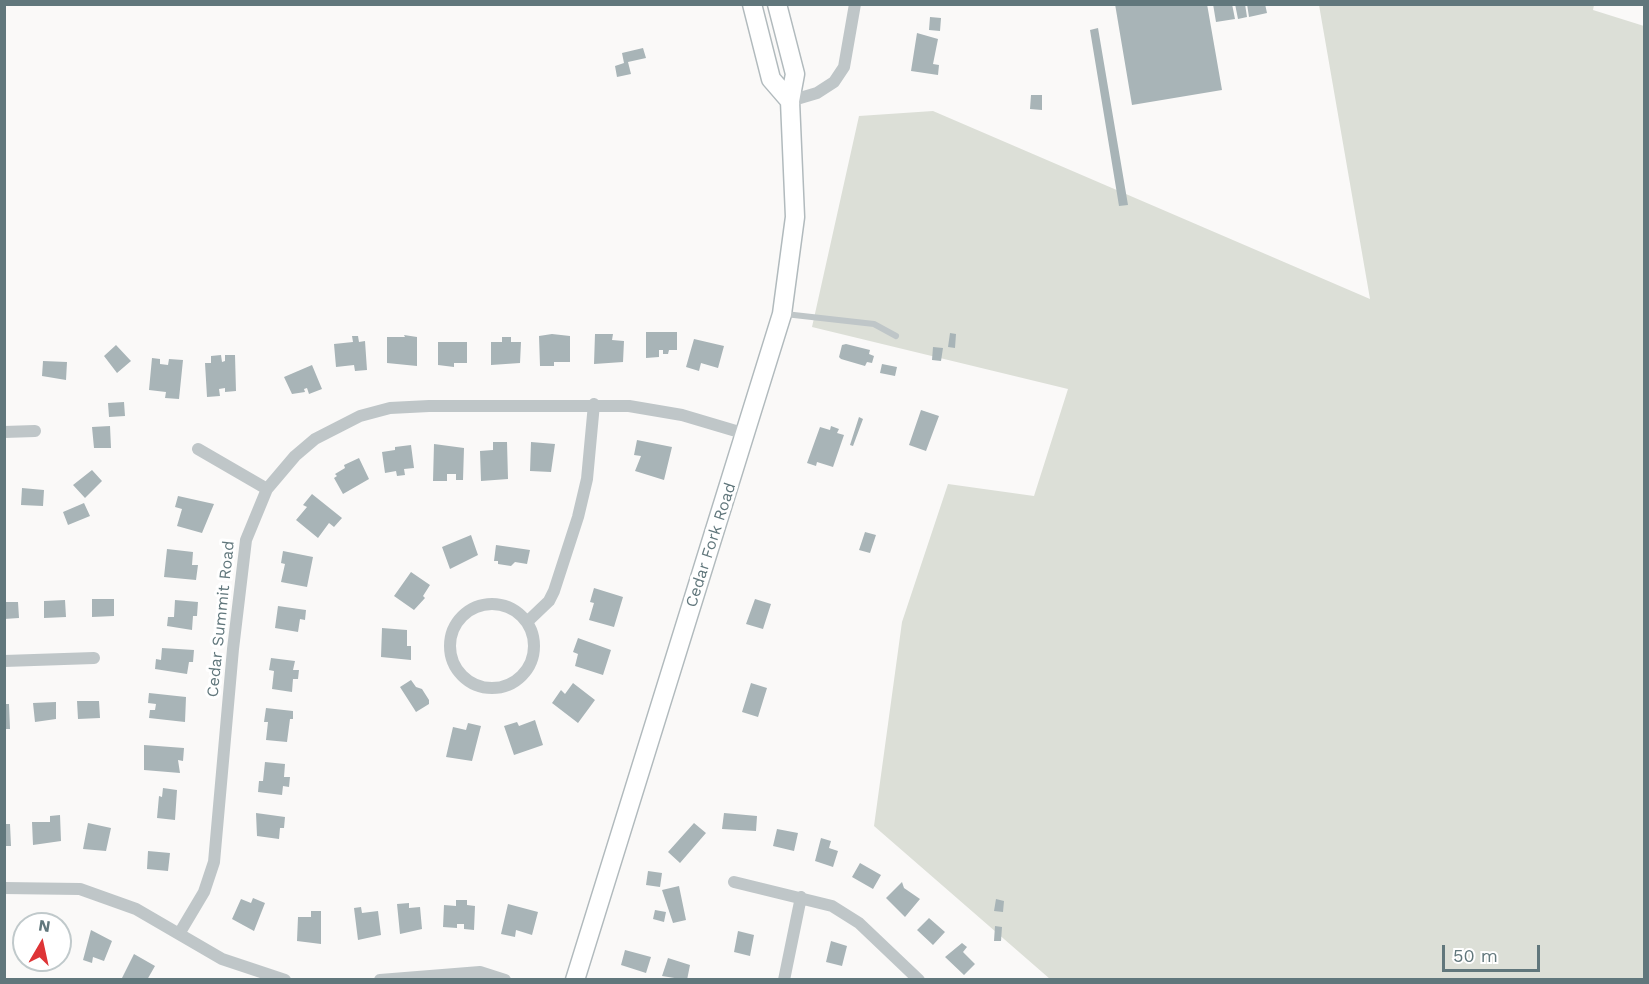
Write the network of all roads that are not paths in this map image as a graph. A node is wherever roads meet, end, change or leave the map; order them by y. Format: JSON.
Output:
{"nodes":[{"id":1,"x":752,"y":4,"type":"edge"},
{"id":2,"x":777,"y":4,"type":"edge"},
{"id":3,"x":855,"y":4,"type":"edge"},
{"id":4,"x":790,"y":101,"type":"junction"},
{"id":5,"x":782,"y":314,"type":"junction"},
{"id":6,"x":896,"y":336,"type":"dead end"},
{"id":7,"x":594,"y":404,"type":"junction"},
{"id":8,"x":34,"y":431,"type":"dead end"},
{"id":9,"x":4,"y":432,"type":"edge"},
{"id":10,"x":746,"y":434,"type":"junction"},
{"id":11,"x":198,"y":449,"type":"dead end"},
{"id":12,"x":267,"y":489,"type":"junction"},
{"id":13,"x":527,"y":622,"type":"junction"},
{"id":14,"x":94,"y":658,"type":"dead end"},
{"id":15,"x":4,"y":661,"type":"edge"},
{"id":16,"x":734,"y":882,"type":"dead end"},
{"id":17,"x":4,"y":888,"type":"edge"},
{"id":18,"x":801,"y":897,"type":"junction"},
{"id":19,"x":178,"y":934,"type":"junction"},
{"id":20,"x":416,"y":978,"type":"edge"},
{"id":21,"x":285,"y":980,"type":"edge"},
{"id":22,"x":380,"y":980,"type":"edge"},
{"id":23,"x":505,"y":980,"type":"edge"},
{"id":24,"x":575,"y":980,"type":"edge"},
{"id":25,"x":784,"y":980,"type":"edge"},
{"id":26,"x":919,"y":980,"type":"edge"}],
"edges":[{"from":1,"to":4,"type":"street"},
{"from":2,"to":4,"type":"street","name":"Cedar Fork Road"},
{"from":3,"to":4,"type":"street"},
{"from":4,"to":5,"type":"street","name":"Cedar Fork Road"},
{"from":5,"to":6,"type":"lane"},
{"from":5,"to":10,"type":"street","name":"Cedar Fork Road"},
{"from":7,"to":10,"type":"street","name":"Cedar Summit Road"},
{"from":7,"to":12,"type":"street","name":"Cedar Summit Road"},
{"from":7,"to":13,"type":"street"},
{"from":8,"to":9,"type":"street"},
{"from":10,"to":24,"type":"street","name":"Cedar Fork Road"},
{"from":11,"to":12,"type":"street"},
{"from":12,"to":19,"type":"street","name":"Cedar Summit Road"},
{"from":13,"to":13,"type":"street"},
{"from":14,"to":15,"type":"street"},
{"from":16,"to":18,"type":"street"},
{"from":17,"to":19,"type":"street"},
{"from":18,"to":25,"type":"street"},
{"from":18,"to":26,"type":"street"},
{"from":19,"to":21,"type":"street"},
{"from":20,"to":22,"type":"street"},
{"from":20,"to":23,"type":"street"}]}
